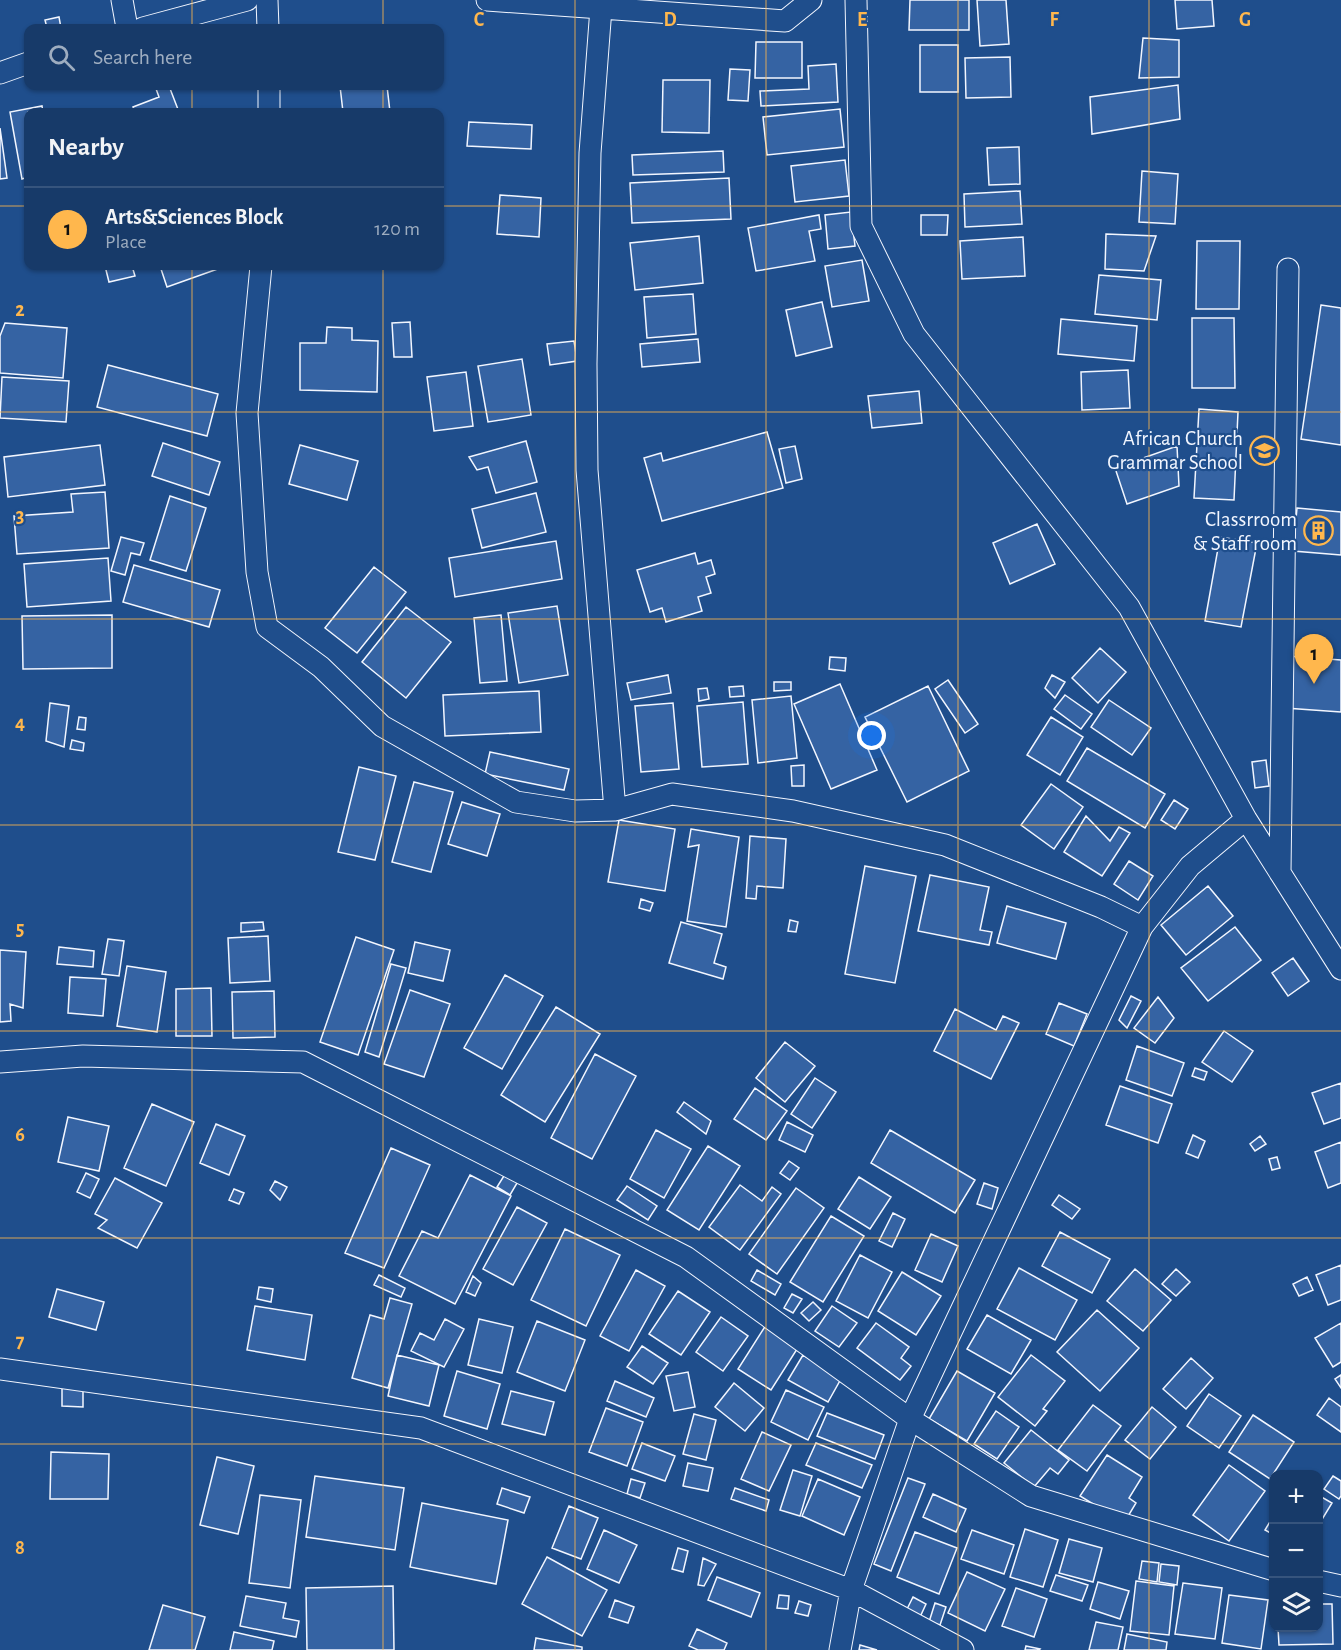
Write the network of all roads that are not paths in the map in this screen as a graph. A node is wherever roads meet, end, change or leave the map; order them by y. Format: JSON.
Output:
{"nodes":[{"id":1,"x":122,"y":0,"type":"edge"},
{"id":2,"x":247,"y":0,"type":"edge"},
{"id":3,"x":267,"y":0,"type":"edge"},
{"id":4,"x":487,"y":0,"type":"edge"},
{"id":5,"x":811,"y":0,"type":"edge"},
{"id":6,"x":856,"y":0,"type":"edge"},
{"id":7,"x":667,"y":6,"type":"edge"},
{"id":8,"x":601,"y":8,"type":"junction"},
{"id":9,"x":126,"y":24,"type":"edge"},
{"id":10,"x":158,"y":24,"type":"edge"},
{"id":11,"x":268,"y":24,"type":"edge"},
{"id":12,"x":24,"y":64,"type":"edge"},
{"id":13,"x":0,"y":73,"type":"edge"},
{"id":14,"x":269,"y":90,"type":"edge"},
{"id":15,"x":269,"y":108,"type":"edge"},
{"id":16,"x":1288,"y":269,"type":"dead end"},
{"id":17,"x":261,"y":270,"type":"edge"},
{"id":18,"x":615,"y":810,"type":"junction"},
{"id":19,"x":1246,"y":819,"type":"junction"},
{"id":20,"x":1280,"y":873,"type":"junction"},
{"id":21,"x":1142,"y":927,"type":"junction"},
{"id":22,"x":1341,"y":969,"type":"edge"},
{"id":23,"x":0,"y":1062,"type":"edge"},
{"id":24,"x":0,"y":1369,"type":"edge"},
{"id":25,"x":910,"y":1419,"type":"junction"},
{"id":26,"x":1269,"y":1568,"type":"edge"},
{"id":27,"x":1323,"y":1582,"type":"edge"},
{"id":28,"x":1341,"y":1586,"type":"edge"},
{"id":29,"x":851,"y":1590,"type":"junction"},
{"id":30,"x":840,"y":1650,"type":"edge"},
{"id":31,"x":963,"y":1650,"type":"edge"}],
"edges":[{"from":1,"to":9,"type":"street"},
{"from":2,"to":10,"type":"street"},
{"from":3,"to":11,"type":"street"},
{"from":4,"to":8,"type":"street"},
{"from":5,"to":7,"type":"street"},
{"from":6,"to":19,"type":"street"},
{"from":7,"to":8,"type":"street"},
{"from":8,"to":18,"type":"street"},
{"from":12,"to":13,"type":"street"},
{"from":14,"to":15,"type":"street"},
{"from":16,"to":20,"type":"street"},
{"from":17,"to":18,"type":"street"},
{"from":18,"to":21,"type":"street"},
{"from":19,"to":20,"type":"street"},
{"from":19,"to":21,"type":"street"},
{"from":20,"to":22,"type":"street"},
{"from":21,"to":25,"type":"street"},
{"from":23,"to":25,"type":"street"},
{"from":24,"to":29,"type":"street"},
{"from":25,"to":26,"type":"street"},
{"from":25,"to":29,"type":"street"},
{"from":27,"to":28,"type":"street"},
{"from":29,"to":30,"type":"street"},
{"from":29,"to":31,"type":"street"}]}
